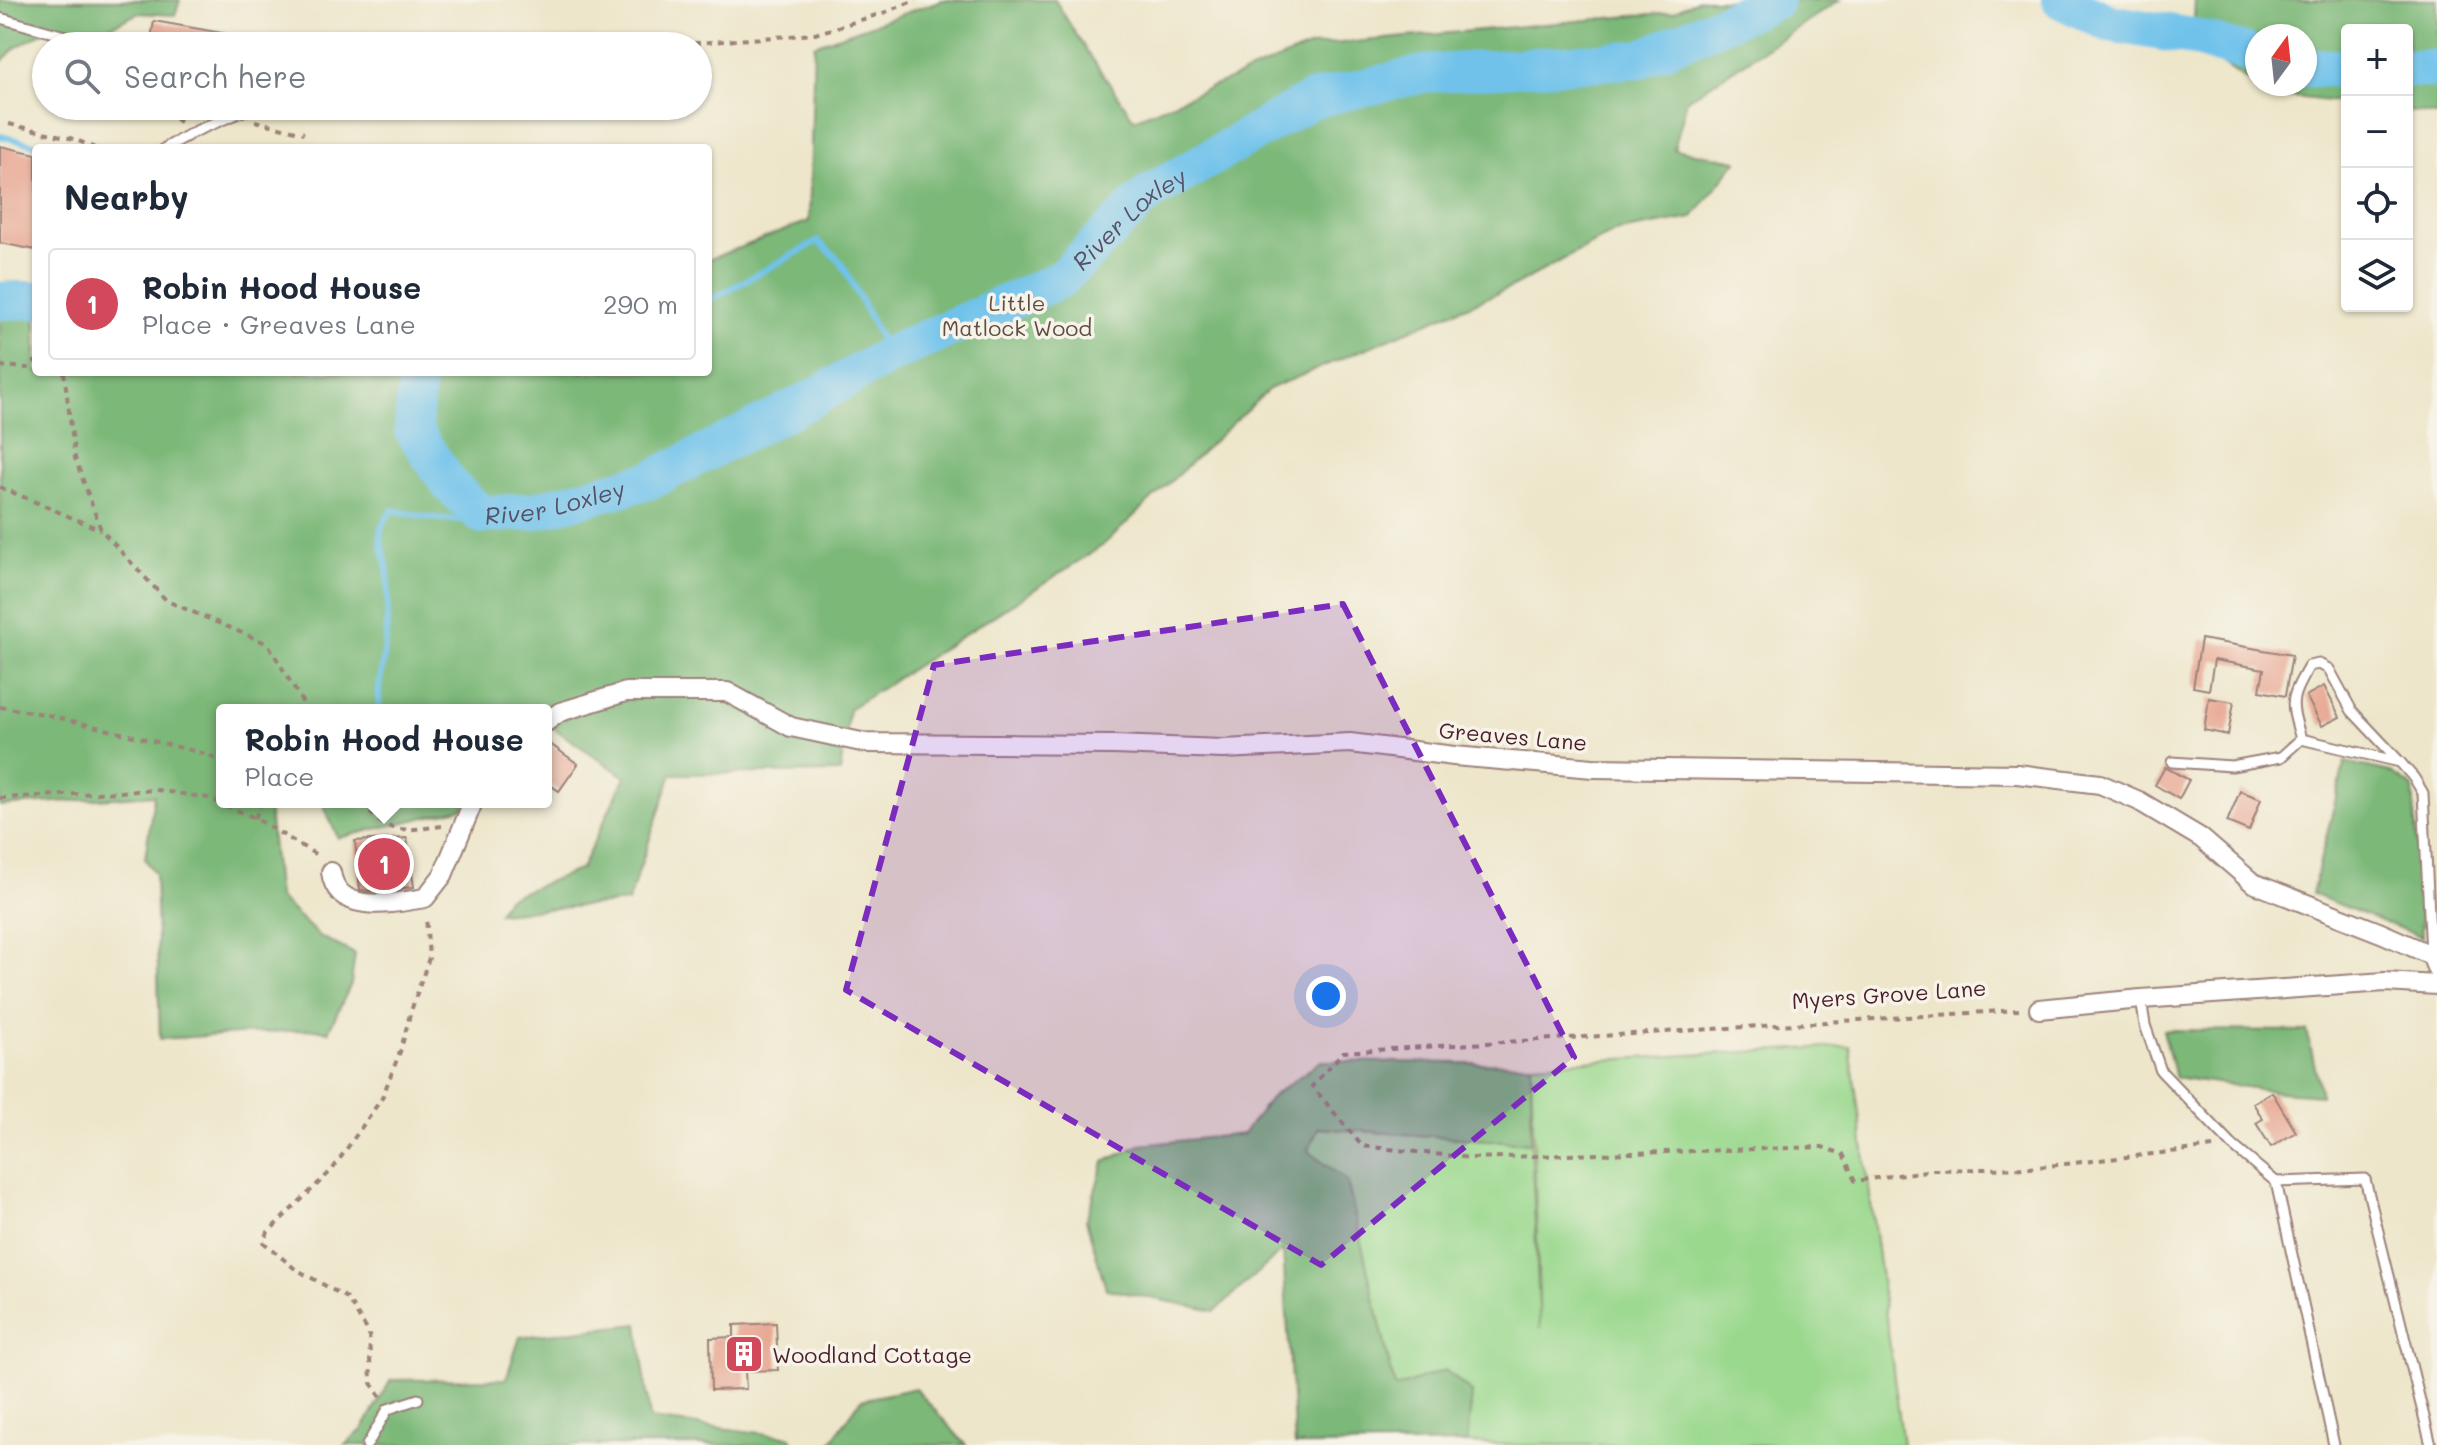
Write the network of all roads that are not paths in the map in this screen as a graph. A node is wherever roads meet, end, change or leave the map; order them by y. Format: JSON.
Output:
{"nodes":[{"id":1,"x":0,"y":18,"type":"edge"},
{"id":2,"x":50,"y":32,"type":"edge"},
{"id":3,"x":225,"y":120,"type":"edge"},
{"id":4,"x":172,"y":144,"type":"edge"},
{"id":5,"x":552,"y":718,"type":"edge"},
{"id":6,"x":2301,"y":739,"type":"junction"},
{"id":7,"x":2172,"y":762,"type":"dead end"},
{"id":8,"x":2400,"y":762,"type":"junction"},
{"id":9,"x":471,"y":808,"type":"edge"},
{"id":10,"x":331,"y":872,"type":"road end"},
{"id":11,"x":2434,"y":963,"type":"edge"},
{"id":12,"x":2437,"y":985,"type":"edge"},
{"id":13,"x":2141,"y":999,"type":"junction"},
{"id":14,"x":2039,"y":1009,"type":"road end"},
{"id":15,"x":2276,"y":1182,"type":"junction"},
{"id":16,"x":418,"y":1399,"type":"dead end"},
{"id":17,"x":367,"y":1445,"type":"edge"},
{"id":18,"x":2334,"y":1445,"type":"edge"},
{"id":19,"x":2431,"y":1445,"type":"edge"}],
"edges":[{"from":1,"to":2,"type":"lane"},
{"from":3,"to":4,"type":"lane"},
{"from":5,"to":11,"type":"street","name":"Greaves Lane"},
{"from":6,"to":7,"type":"lane"},
{"from":6,"to":8,"type":"lane"},
{"from":6,"to":8,"type":"lane"},
{"from":8,"to":11,"type":"lane"},
{"from":9,"to":10,"type":"street"},
{"from":12,"to":13,"type":"street"},
{"from":13,"to":14,"type":"street"},
{"from":13,"to":15,"type":"lane"},
{"from":15,"to":18,"type":"lane"},
{"from":15,"to":19,"type":"lane"},
{"from":16,"to":17,"type":"lane"}]}
